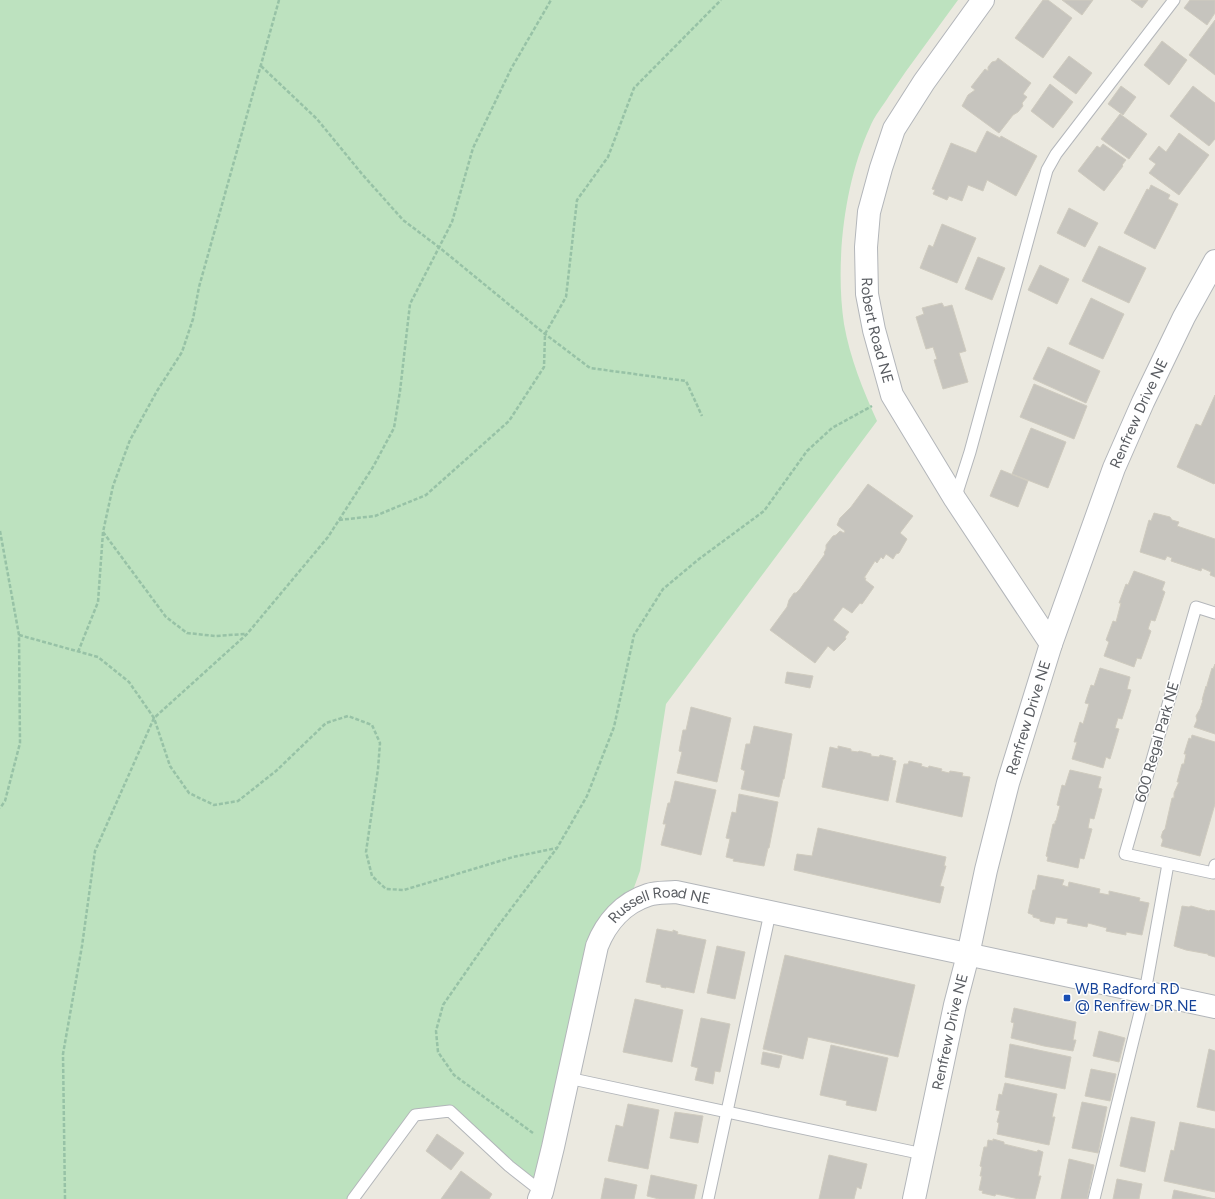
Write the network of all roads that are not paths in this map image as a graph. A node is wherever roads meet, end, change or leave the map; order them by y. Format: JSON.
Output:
{"nodes":[{"id":1,"x":983,"y":0,"type":"edge"},
{"id":2,"x":1174,"y":0,"type":"edge"},
{"id":3,"x":1215,"y":261,"type":"edge"},
{"id":4,"x":955,"y":499,"type":"junction"},
{"id":5,"x":1215,"y":613,"type":"edge"},
{"id":6,"x":1051,"y":644,"type":"junction"},
{"id":7,"x":1168,"y":864,"type":"junction"},
{"id":8,"x":1215,"y":865,"type":"edge"},
{"id":9,"x":770,"y":913,"type":"junction"},
{"id":10,"x":968,"y":955,"type":"junction"},
{"id":11,"x":1146,"y":992,"type":"junction"},
{"id":12,"x":1215,"y":1007,"type":"edge"},
{"id":13,"x":568,"y":1078,"type":"junction"},
{"id":14,"x":727,"y":1111,"type":"junction"},
{"id":15,"x":923,"y":1154,"type":"junction"},
{"id":16,"x":541,"y":1195,"type":"edge"},
{"id":17,"x":353,"y":1199,"type":"edge"},
{"id":18,"x":708,"y":1199,"type":"edge"},
{"id":19,"x":914,"y":1199,"type":"edge"},
{"id":20,"x":1094,"y":1199,"type":"edge"}],
"edges":[{"from":1,"to":4,"type":"street","name":"Robert Road NE"},
{"from":2,"to":4,"type":"lane"},
{"from":3,"to":6,"type":"street","name":"Renfrew Drive NE"},
{"from":4,"to":6,"type":"street","name":"Robert Road NE"},
{"from":5,"to":7,"type":"lane","name":"600 Regal Park NE"},
{"from":6,"to":10,"type":"street","name":"Renfrew Drive NE"},
{"from":7,"to":8,"type":"lane","name":"600 Regal Park NE"},
{"from":7,"to":11,"type":"lane"},
{"from":9,"to":10,"type":"street","name":"Russell Road NE"},
{"from":9,"to":13,"type":"street","name":"Russell Road NE"},
{"from":9,"to":14,"type":"lane"},
{"from":10,"to":11,"type":"street","name":"Russell Road NE"},
{"from":10,"to":15,"type":"street","name":"Renfrew Drive NE"},
{"from":11,"to":12,"type":"street","name":"Russell Road NE"},
{"from":11,"to":20,"type":"lane"},
{"from":13,"to":14,"type":"lane"},
{"from":13,"to":16,"type":"street","name":"Russell Road NE"},
{"from":14,"to":15,"type":"lane"},
{"from":14,"to":18,"type":"lane"},
{"from":15,"to":19,"type":"street","name":"Renfrew Drive NE"},
{"from":16,"to":17,"type":"lane"}]}
